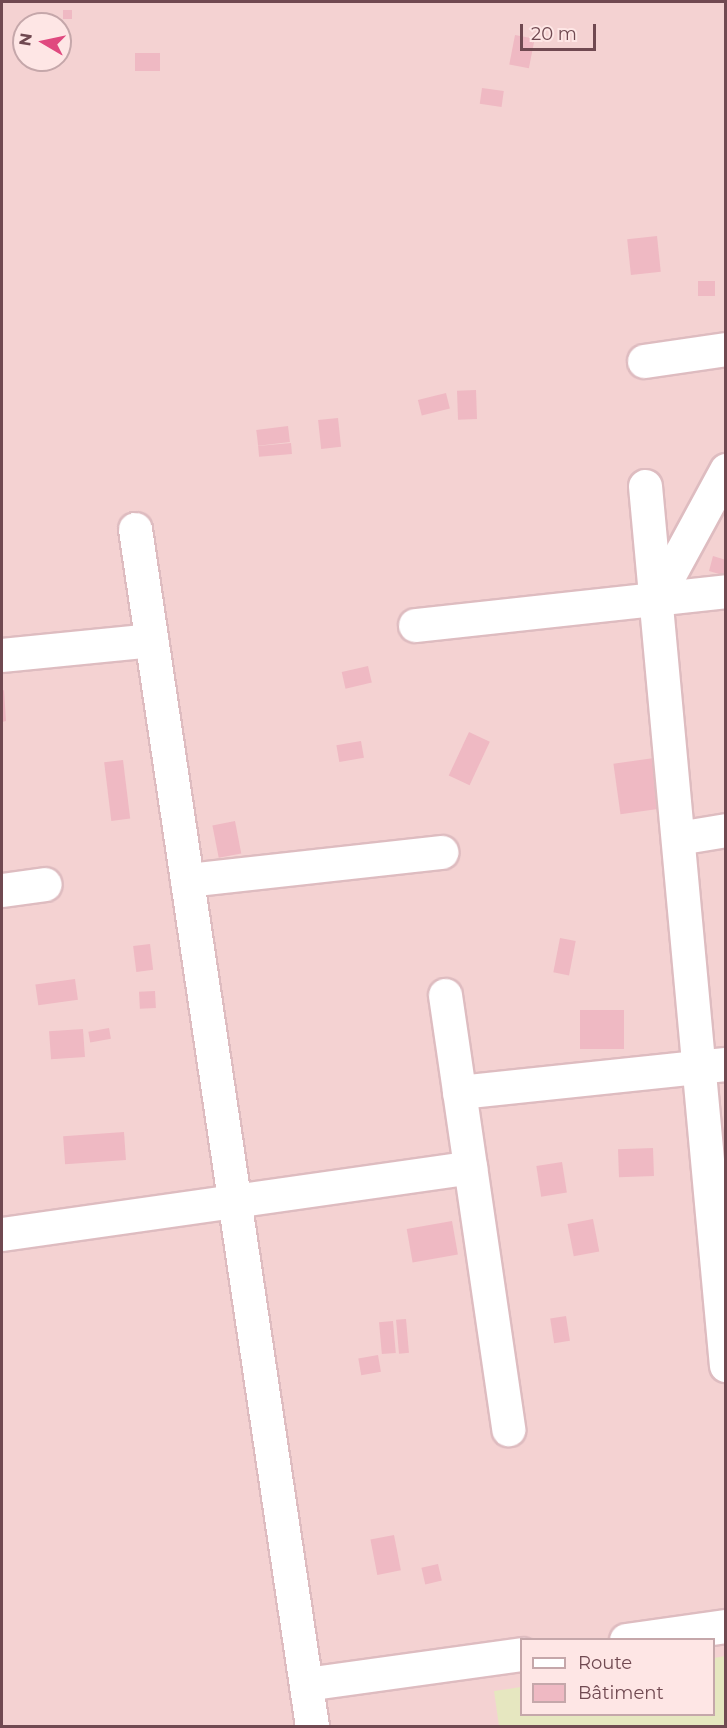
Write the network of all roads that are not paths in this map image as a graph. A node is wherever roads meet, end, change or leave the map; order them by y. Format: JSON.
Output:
{"nodes":[{"id":1,"x":726,"y":349,"type":"edge"},
{"id":2,"x":644,"y":361,"type":"dead end"},
{"id":3,"x":726,"y":470,"type":"edge"},
{"id":4,"x":645,"y":486,"type":"dead end"},
{"id":5,"x":135,"y":529,"type":"dead end"},
{"id":6,"x":726,"y":591,"type":"edge"},
{"id":7,"x":656,"y":599,"type":"junction"},
{"id":8,"x":415,"y":625,"type":"dead end"},
{"id":9,"x":152,"y":640,"type":"junction"},
{"id":10,"x":2,"y":656,"type":"edge"},
{"id":11,"x":726,"y":831,"type":"edge"},
{"id":12,"x":678,"y":838,"type":"junction"},
{"id":13,"x":441,"y":852,"type":"dead end"},
{"id":14,"x":187,"y":880,"type":"junction"},
{"id":15,"x":45,"y":885,"type":"dead end"},
{"id":16,"x":2,"y":890,"type":"edge"},
{"id":17,"x":445,"y":995,"type":"dead end"},
{"id":18,"x":712,"y":1066,"type":"edge"},
{"id":19,"x":459,"y":1092,"type":"junction"},
{"id":20,"x":470,"y":1167,"type":"junction"},
{"id":21,"x":234,"y":1201,"type":"junction"},
{"id":22,"x":2,"y":1234,"type":"edge"},
{"id":23,"x":726,"y":1365,"type":"edge"},
{"id":24,"x":508,"y":1429,"type":"dead end"},
{"id":25,"x":726,"y":1626,"type":"edge"},
{"id":26,"x":640,"y":1638,"type":"edge"},
{"id":27,"x":520,"y":1654,"type":"edge"},
{"id":28,"x":306,"y":1684,"type":"junction"},
{"id":29,"x":312,"y":1726,"type":"edge"}],
"edges":[{"from":1,"to":2,"type":"street"},
{"from":3,"to":7,"type":"street"},
{"from":4,"to":7,"type":"street"},
{"from":5,"to":9,"type":"street"},
{"from":6,"to":7,"type":"street"},
{"from":7,"to":8,"type":"street"},
{"from":7,"to":12,"type":"street"},
{"from":9,"to":10,"type":"street"},
{"from":9,"to":14,"type":"street"},
{"from":11,"to":12,"type":"street"},
{"from":12,"to":18,"type":"street"},
{"from":13,"to":14,"type":"street"},
{"from":14,"to":21,"type":"street"},
{"from":15,"to":16,"type":"street"},
{"from":17,"to":19,"type":"street"},
{"from":18,"to":19,"type":"street"},
{"from":18,"to":23,"type":"street"},
{"from":19,"to":20,"type":"street"},
{"from":20,"to":21,"type":"street"},
{"from":20,"to":24,"type":"street"},
{"from":21,"to":22,"type":"street"},
{"from":21,"to":28,"type":"street"},
{"from":25,"to":26,"type":"street"},
{"from":27,"to":28,"type":"street"},
{"from":28,"to":29,"type":"street"}]}
